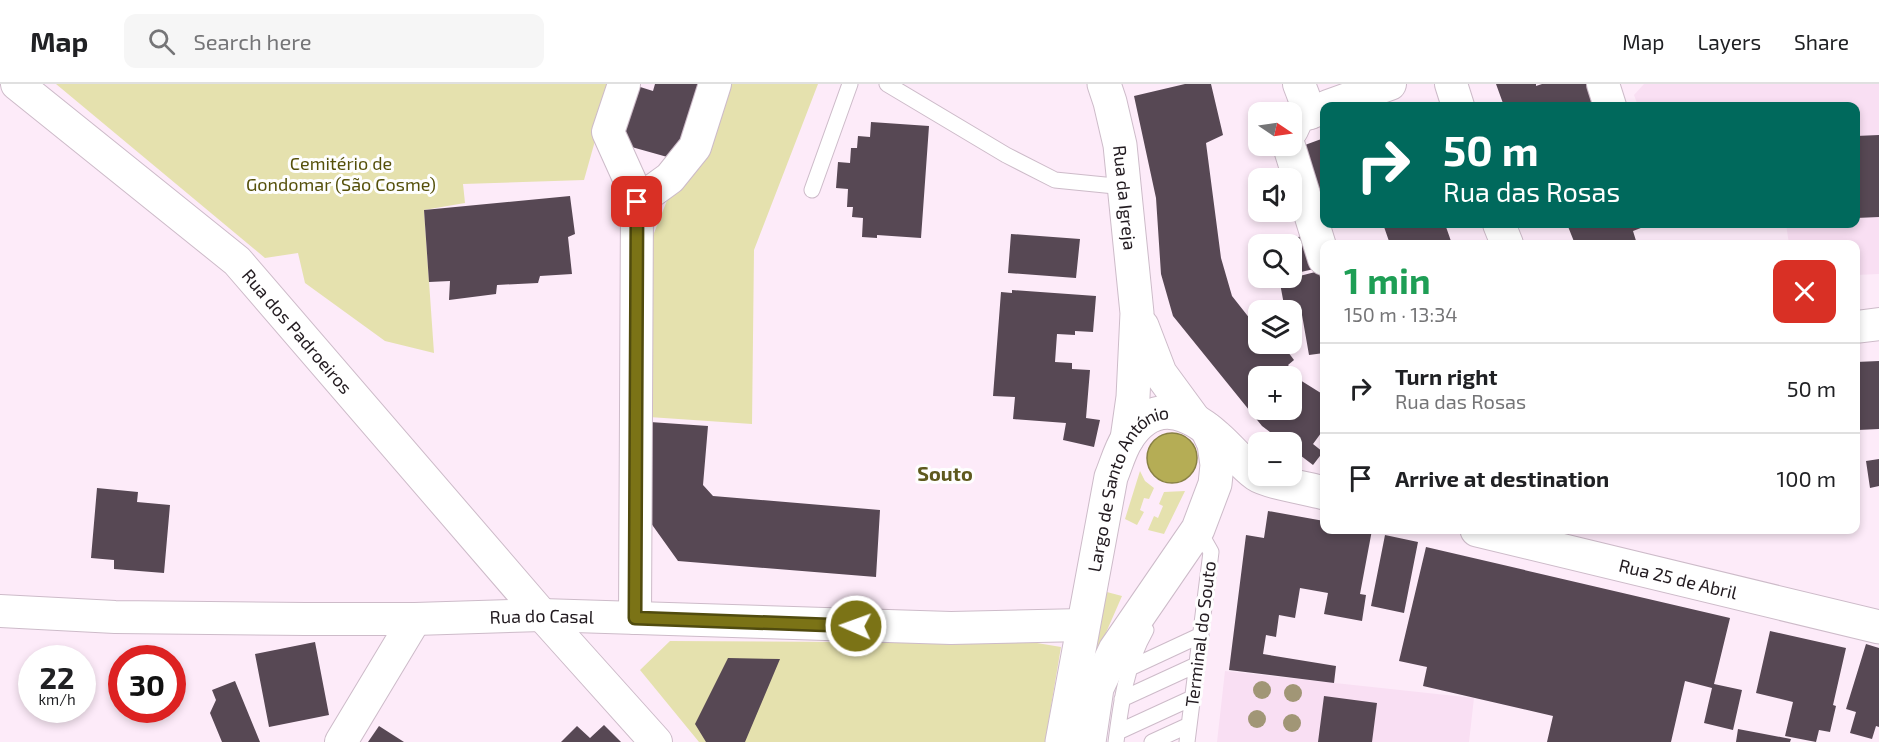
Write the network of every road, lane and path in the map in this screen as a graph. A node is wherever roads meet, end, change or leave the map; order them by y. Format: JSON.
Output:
{"nodes":[{"id":1,"x":17,"y":84,"type":"edge"},
{"id":2,"x":624,"y":84,"type":"edge"},
{"id":3,"x":715,"y":84,"type":"edge"},
{"id":4,"x":850,"y":84,"type":"edge"},
{"id":5,"x":887,"y":84,"type":"edge"},
{"id":6,"x":1104,"y":84,"type":"edge"},
{"id":7,"x":1299,"y":84,"type":"edge"},
{"id":8,"x":1390,"y":84,"type":"edge"},
{"id":9,"x":1450,"y":84,"type":"edge"},
{"id":10,"x":1344,"y":102,"type":"edge"},
{"id":11,"x":1457,"y":102,"type":"edge"},
{"id":12,"x":1313,"y":114,"type":"edge"},
{"id":13,"x":1291,"y":156,"type":"edge"},
{"id":14,"x":1125,"y":187,"type":"junction"},
{"id":15,"x":812,"y":190,"type":"dead end"},
{"id":16,"x":637,"y":202,"type":"junction"},
{"id":17,"x":1320,"y":246,"type":"edge"},
{"id":18,"x":1137,"y":313,"type":"junction"},
{"id":19,"x":1879,"y":324,"type":"edge"},
{"id":20,"x":1860,"y":326,"type":"edge"},
{"id":21,"x":1200,"y":423,"type":"junction"},
{"id":22,"x":1127,"y":439,"type":"junction"},
{"id":23,"x":1320,"y":492,"type":"edge"},
{"id":24,"x":1513,"y":534,"type":"edge"},
{"id":25,"x":1189,"y":541,"type":"junction"},
{"id":26,"x":0,"y":611,"type":"edge"},
{"id":27,"x":542,"y":615,"type":"junction"},
{"id":28,"x":635,"y":618,"type":"junction"},
{"id":29,"x":415,"y":619,"type":"junction"},
{"id":30,"x":1083,"y":625,"type":"junction"},
{"id":31,"x":1879,"y":627,"type":"edge"},
{"id":32,"x":1200,"y":634,"type":"junction"},
{"id":33,"x":1196,"y":665,"type":"junction"},
{"id":34,"x":1130,"y":668,"type":"junction"},
{"id":35,"x":1192,"y":698,"type":"junction"},
{"id":36,"x":1122,"y":699,"type":"junction"},
{"id":37,"x":1189,"y":725,"type":"junction"},
{"id":38,"x":1108,"y":739,"type":"edge"},
{"id":39,"x":341,"y":742,"type":"edge"},
{"id":40,"x":656,"y":742,"type":"edge"},
{"id":41,"x":1062,"y":742,"type":"edge"},
{"id":42,"x":1152,"y":742,"type":"edge"},
{"id":43,"x":1187,"y":742,"type":"edge"}],
"edges":[{"from":1,"to":27,"type":"street","name":"Rua dos Padroeiros"},
{"from":2,"to":16,"type":"street"},
{"from":3,"to":16,"type":"street"},
{"from":4,"to":15,"type":"lane"},
{"from":5,"to":14,"type":"lane"},
{"from":6,"to":14,"type":"main road","name":"Rua da Igreja"},
{"from":7,"to":12,"type":"street"},
{"from":8,"to":10,"type":"street"},
{"from":9,"to":11,"type":"street"},
{"from":13,"to":17,"type":"street"},
{"from":14,"to":18,"type":"main road","name":"Rua da Igreja"},
{"from":16,"to":28,"type":"street"},
{"from":18,"to":21,"type":"main road","name":"Rua da Igreja"},
{"from":18,"to":22,"type":"main road","name":"Rua da Igreja"},
{"from":19,"to":20,"type":"street"},
{"from":21,"to":22,"type":"main road","name":"Largo de Santo António"},
{"from":21,"to":23,"type":"main road"},
{"from":21,"to":25,"type":"main road","name":"Largo de Santo António"},
{"from":22,"to":30,"type":"main road","name":"Largo de Santo António"},
{"from":24,"to":31,"type":"main road","name":"Rua 25 de Abril"},
{"from":25,"to":32,"type":"lane","name":"Terminal do Souto"},
{"from":25,"to":34,"type":"lane","name":"Terminal do Souto"},
{"from":25,"to":38,"type":"main road","name":"Largo de Santo António"},
{"from":26,"to":29,"type":"street","name":"Rua do Casal"},
{"from":27,"to":28,"type":"street","name":"Rua do Casal"},
{"from":27,"to":29,"type":"street","name":"Rua do Casal"},
{"from":27,"to":40,"type":"street","name":"Rua dos Padroeiros"},
{"from":28,"to":30,"type":"street","name":"Rua do Casal"},
{"from":29,"to":39,"type":"street"},
{"from":30,"to":41,"type":"main road","name":"Largo de Santo António"},
{"from":32,"to":33,"type":"lane","name":"Terminal do Souto"},
{"from":32,"to":34,"type":"lane"},
{"from":33,"to":35,"type":"lane","name":"Terminal do Souto"},
{"from":33,"to":36,"type":"lane"},
{"from":34,"to":36,"type":"lane","name":"Terminal do Souto"},
{"from":35,"to":37,"type":"lane","name":"Terminal do Souto"},
{"from":35,"to":38,"type":"lane"},
{"from":36,"to":38,"type":"lane","name":"Terminal do Souto"},
{"from":37,"to":42,"type":"lane"},
{"from":37,"to":43,"type":"lane","name":"Terminal do Souto"}]}
